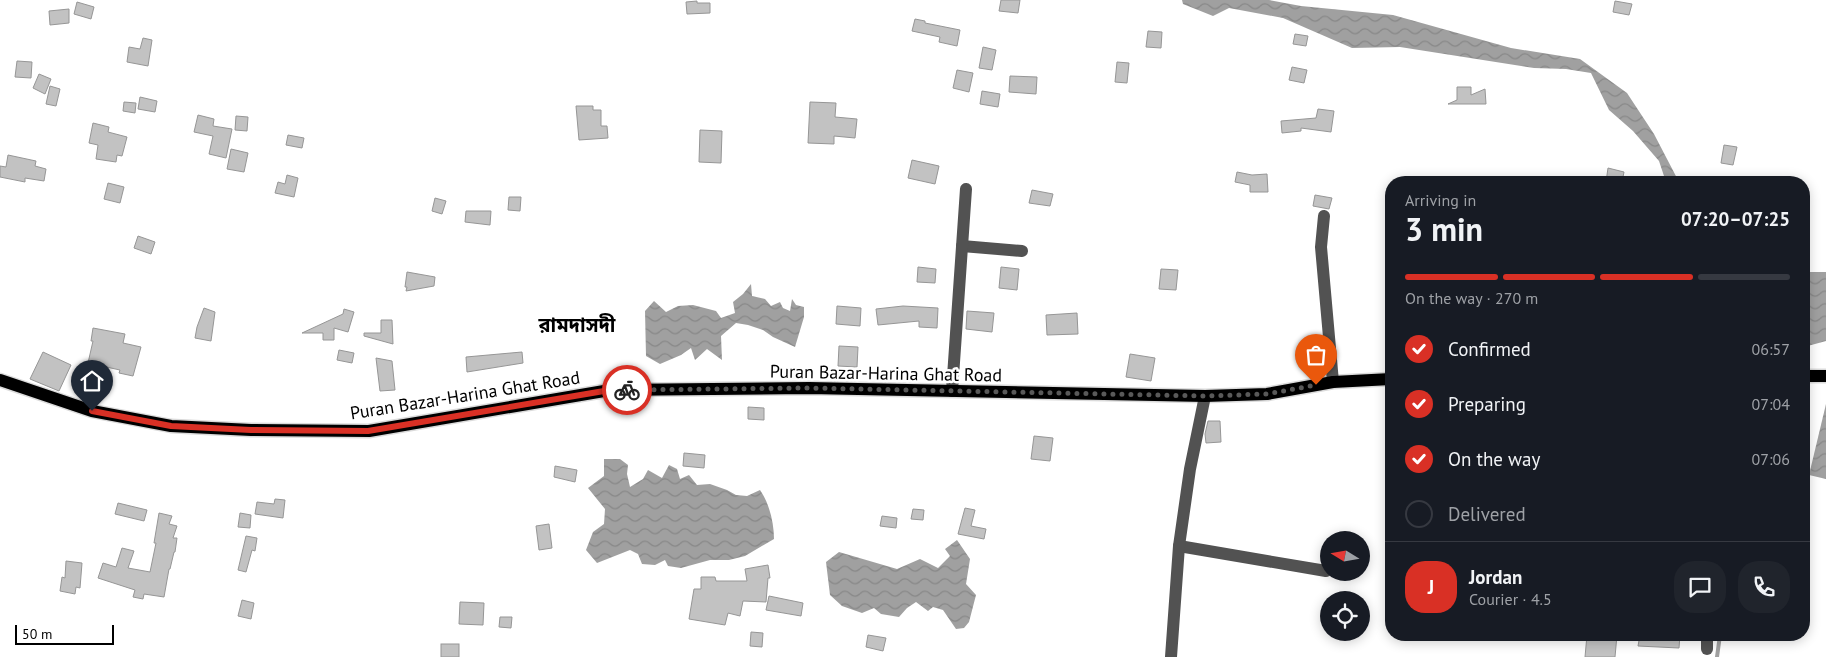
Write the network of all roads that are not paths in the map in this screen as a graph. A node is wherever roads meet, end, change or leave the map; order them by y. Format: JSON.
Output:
{"nodes":[{"id":1,"x":966,"y":189,"type":"dead end"},
{"id":2,"x":1324,"y":216,"type":"dead end"},
{"id":3,"x":962,"y":246,"type":"junction"},
{"id":4,"x":1022,"y":251,"type":"dead end"},
{"id":5,"x":1810,"y":376,"type":"edge"},
{"id":6,"x":1826,"y":376,"type":"edge"},
{"id":7,"x":1385,"y":379,"type":"edge"},
{"id":8,"x":0,"y":380,"type":"edge"},
{"id":9,"x":1333,"y":382,"type":"junction"},
{"id":10,"x":952,"y":391,"type":"junction"},
{"id":11,"x":1205,"y":396,"type":"junction"},
{"id":12,"x":1179,"y":546,"type":"junction"},
{"id":13,"x":1320,"y":570,"type":"edge"},
{"id":14,"x":1707,"y":641,"type":"edge"},
{"id":15,"x":1707,"y":649,"type":"dead end"},
{"id":16,"x":1172,"y":657,"type":"edge"}],
"edges":[{"from":1,"to":3,"type":"street"},
{"from":2,"to":9,"type":"street"},
{"from":3,"to":4,"type":"street"},
{"from":3,"to":10,"type":"street"},
{"from":5,"to":6,"type":"main road"},
{"from":7,"to":9,"type":"main road","name":"Puran Bazar-Harina Ghat Road"},
{"from":8,"to":10,"type":"main road","name":"Puran Bazar-Harina Ghat Road"},
{"from":9,"to":11,"type":"main road","name":"Puran Bazar-Harina Ghat Road"},
{"from":10,"to":11,"type":"main road","name":"Puran Bazar-Harina Ghat Road"},
{"from":11,"to":12,"type":"street"},
{"from":12,"to":13,"type":"street"},
{"from":12,"to":16,"type":"street"},
{"from":14,"to":15,"type":"street"}]}
